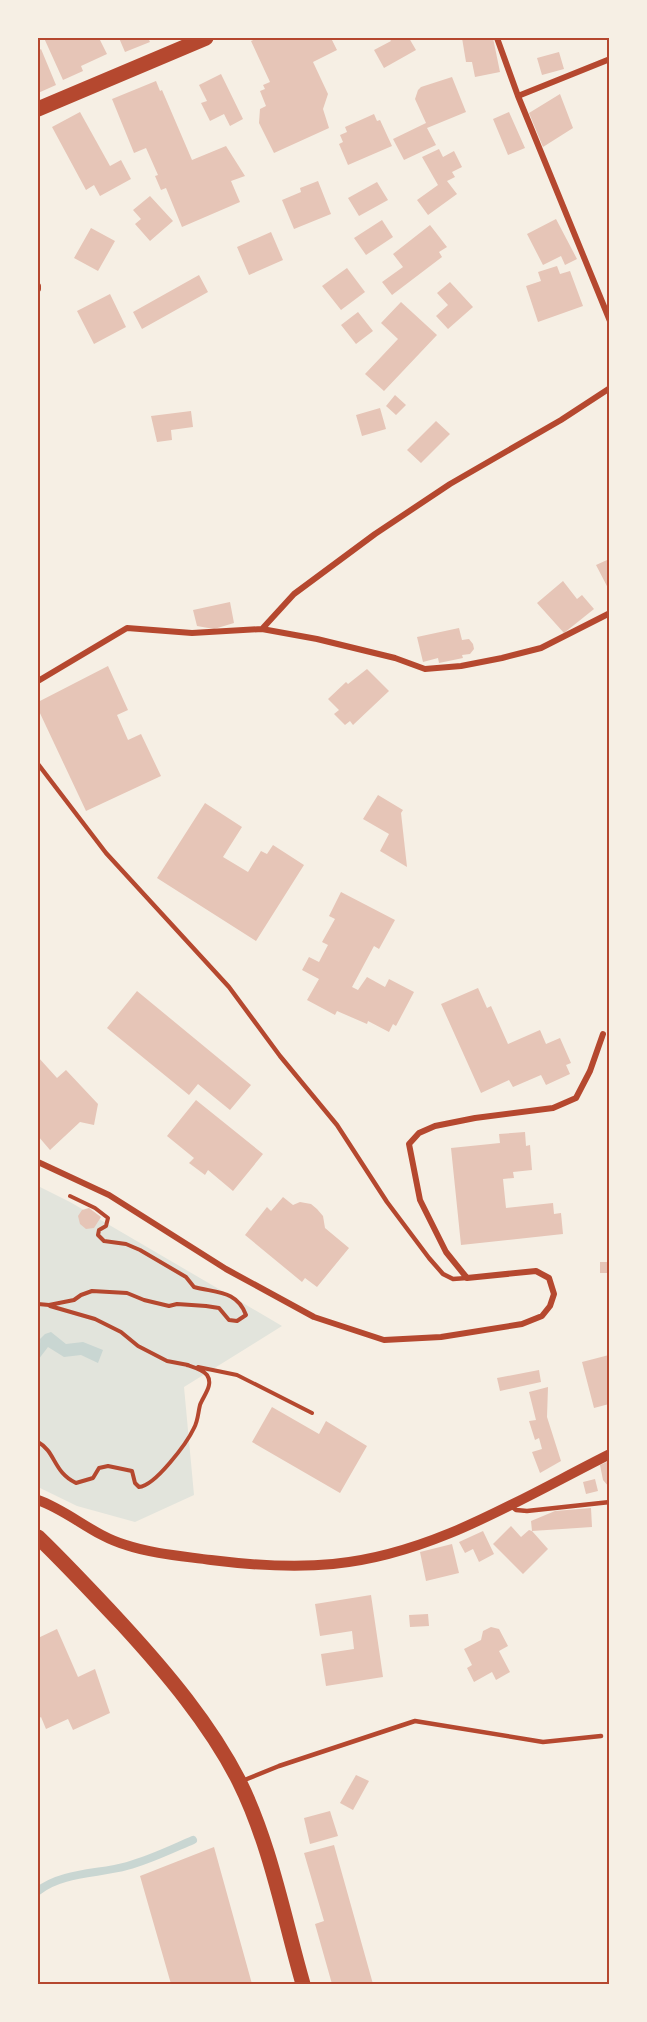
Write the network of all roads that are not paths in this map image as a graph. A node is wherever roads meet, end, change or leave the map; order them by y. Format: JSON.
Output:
{"nodes":[{"id":1,"x":206,"y":38,"type":"edge"},
{"id":2,"x":497,"y":38,"type":"edge"},
{"id":3,"x":609,"y":59,"type":"edge"},
{"id":4,"x":519,"y":96,"type":"junction"},
{"id":5,"x":38,"y":109,"type":"edge"},
{"id":6,"x":609,"y":321,"type":"edge"},
{"id":7,"x":609,"y":388,"type":"edge"},
{"id":8,"x":609,"y":613,"type":"edge"},
{"id":9,"x":262,"y":629,"type":"junction"},
{"id":10,"x":38,"y":681,"type":"edge"},
{"id":11,"x":38,"y":764,"type":"edge"},
{"id":12,"x":603,"y":1034,"type":"dead end"},
{"id":13,"x":38,"y":1162,"type":"edge"},
{"id":14,"x":467,"y":1278,"type":"junction"},
{"id":15,"x":609,"y":1454,"type":"edge"},
{"id":16,"x":38,"y":1500,"type":"edge"},
{"id":17,"x":609,"y":1502,"type":"edge"},
{"id":18,"x":509,"y":1505,"type":"junction"},
{"id":19,"x":38,"y":1537,"type":"edge"},
{"id":20,"x":601,"y":1736,"type":"dead end"},
{"id":21,"x":239,"y":1782,"type":"junction"},
{"id":22,"x":303,"y":1984,"type":"edge"}],
"edges":[{"from":1,"to":5,"type":"main road"},
{"from":2,"to":4,"type":"street"},
{"from":3,"to":4,"type":"street"},
{"from":4,"to":6,"type":"street"},
{"from":7,"to":9,"type":"street"},
{"from":8,"to":9,"type":"street"},
{"from":9,"to":10,"type":"street"},
{"from":11,"to":14,"type":"lane"},
{"from":12,"to":14,"type":"street"},
{"from":13,"to":14,"type":"street"},
{"from":15,"to":18,"type":"street"},
{"from":16,"to":18,"type":"street"},
{"from":17,"to":18,"type":"lane"},
{"from":19,"to":21,"type":"main road"},
{"from":20,"to":21,"type":"lane"},
{"from":21,"to":22,"type":"main road"}]}
